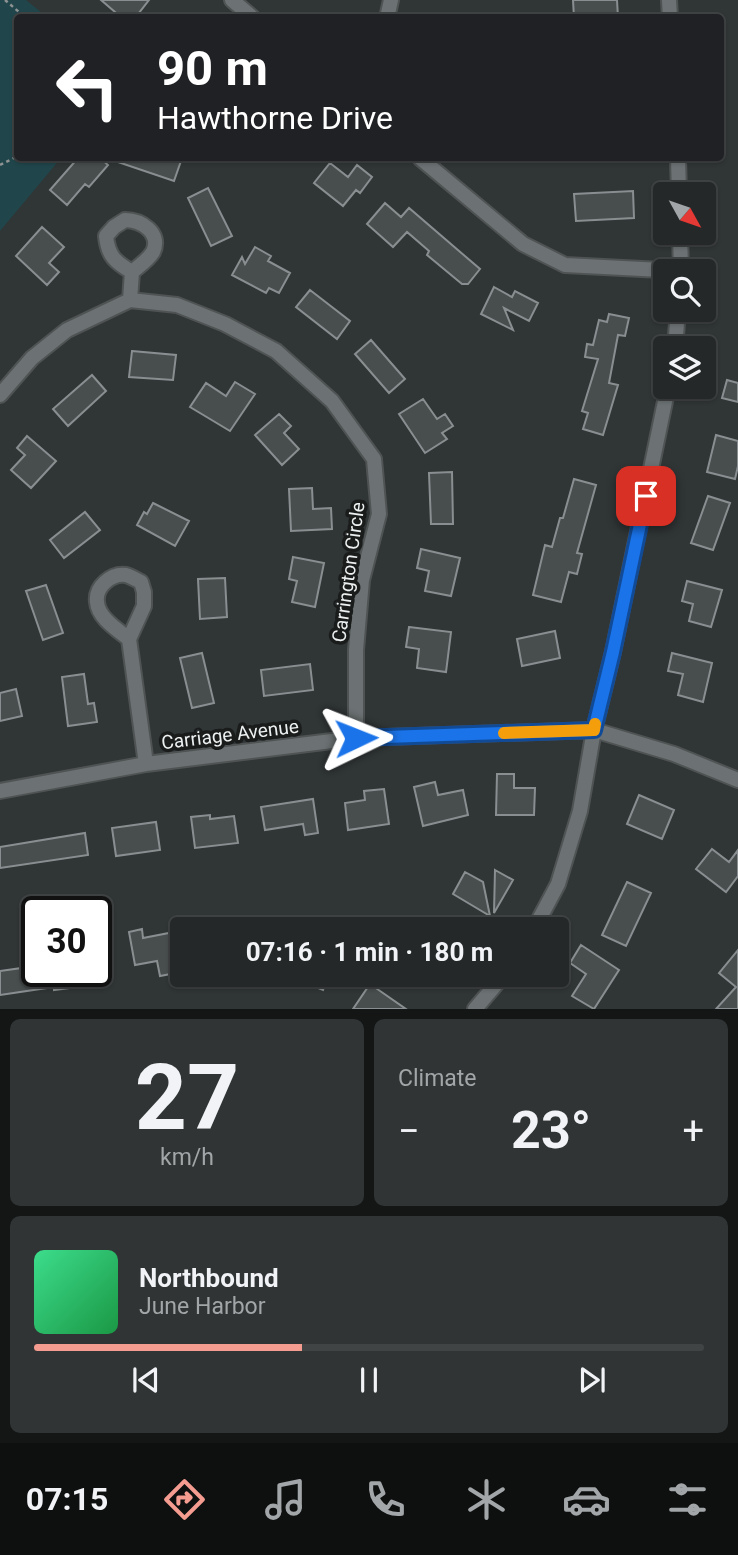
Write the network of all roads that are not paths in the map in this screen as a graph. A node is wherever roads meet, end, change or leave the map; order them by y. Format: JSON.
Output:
{"nodes":[{"id":1,"x":232,"y":0,"type":"edge"},
{"id":2,"x":248,"y":14,"type":"edge"},
{"id":3,"x":424,"y":161,"type":"edge"},
{"id":4,"x":678,"y":161,"type":"edge"},
{"id":5,"x":679,"y":182,"type":"edge"},
{"id":6,"x":653,"y":270,"type":"edge"},
{"id":7,"x":132,"y":272,"type":"dead end"},
{"id":8,"x":130,"y":300,"type":"junction"},
{"id":9,"x":0,"y":395,"type":"edge"},
{"id":10,"x":666,"y":399,"type":"edge"},
{"id":11,"x":129,"y":639,"type":"dead end"},
{"id":12,"x":594,"y":730,"type":"junction"},
{"id":13,"x":356,"y":738,"type":"junction"},
{"id":14,"x":146,"y":764,"type":"junction"},
{"id":15,"x":738,"y":780,"type":"edge"},
{"id":16,"x":0,"y":791,"type":"edge"},
{"id":17,"x":540,"y":917,"type":"edge"},
{"id":18,"x":494,"y":987,"type":"edge"},
{"id":19,"x":475,"y":1009,"type":"edge"}],
"edges":[{"from":1,"to":2,"type":"street"},
{"from":3,"to":6,"type":"street"},
{"from":4,"to":5,"type":"street"},
{"from":7,"to":8,"type":"street"},
{"from":8,"to":9,"type":"street"},
{"from":8,"to":13,"type":"street","name":"Carrington Circle"},
{"from":10,"to":12,"type":"street"},
{"from":11,"to":14,"type":"street"},
{"from":12,"to":13,"type":"street","name":"Carriage Avenue"},
{"from":12,"to":15,"type":"street","name":"Carriage Avenue"},
{"from":12,"to":17,"type":"street"},
{"from":13,"to":14,"type":"street","name":"Carriage Avenue"},
{"from":14,"to":16,"type":"street","name":"Carriage Avenue"},
{"from":18,"to":19,"type":"street"}]}
